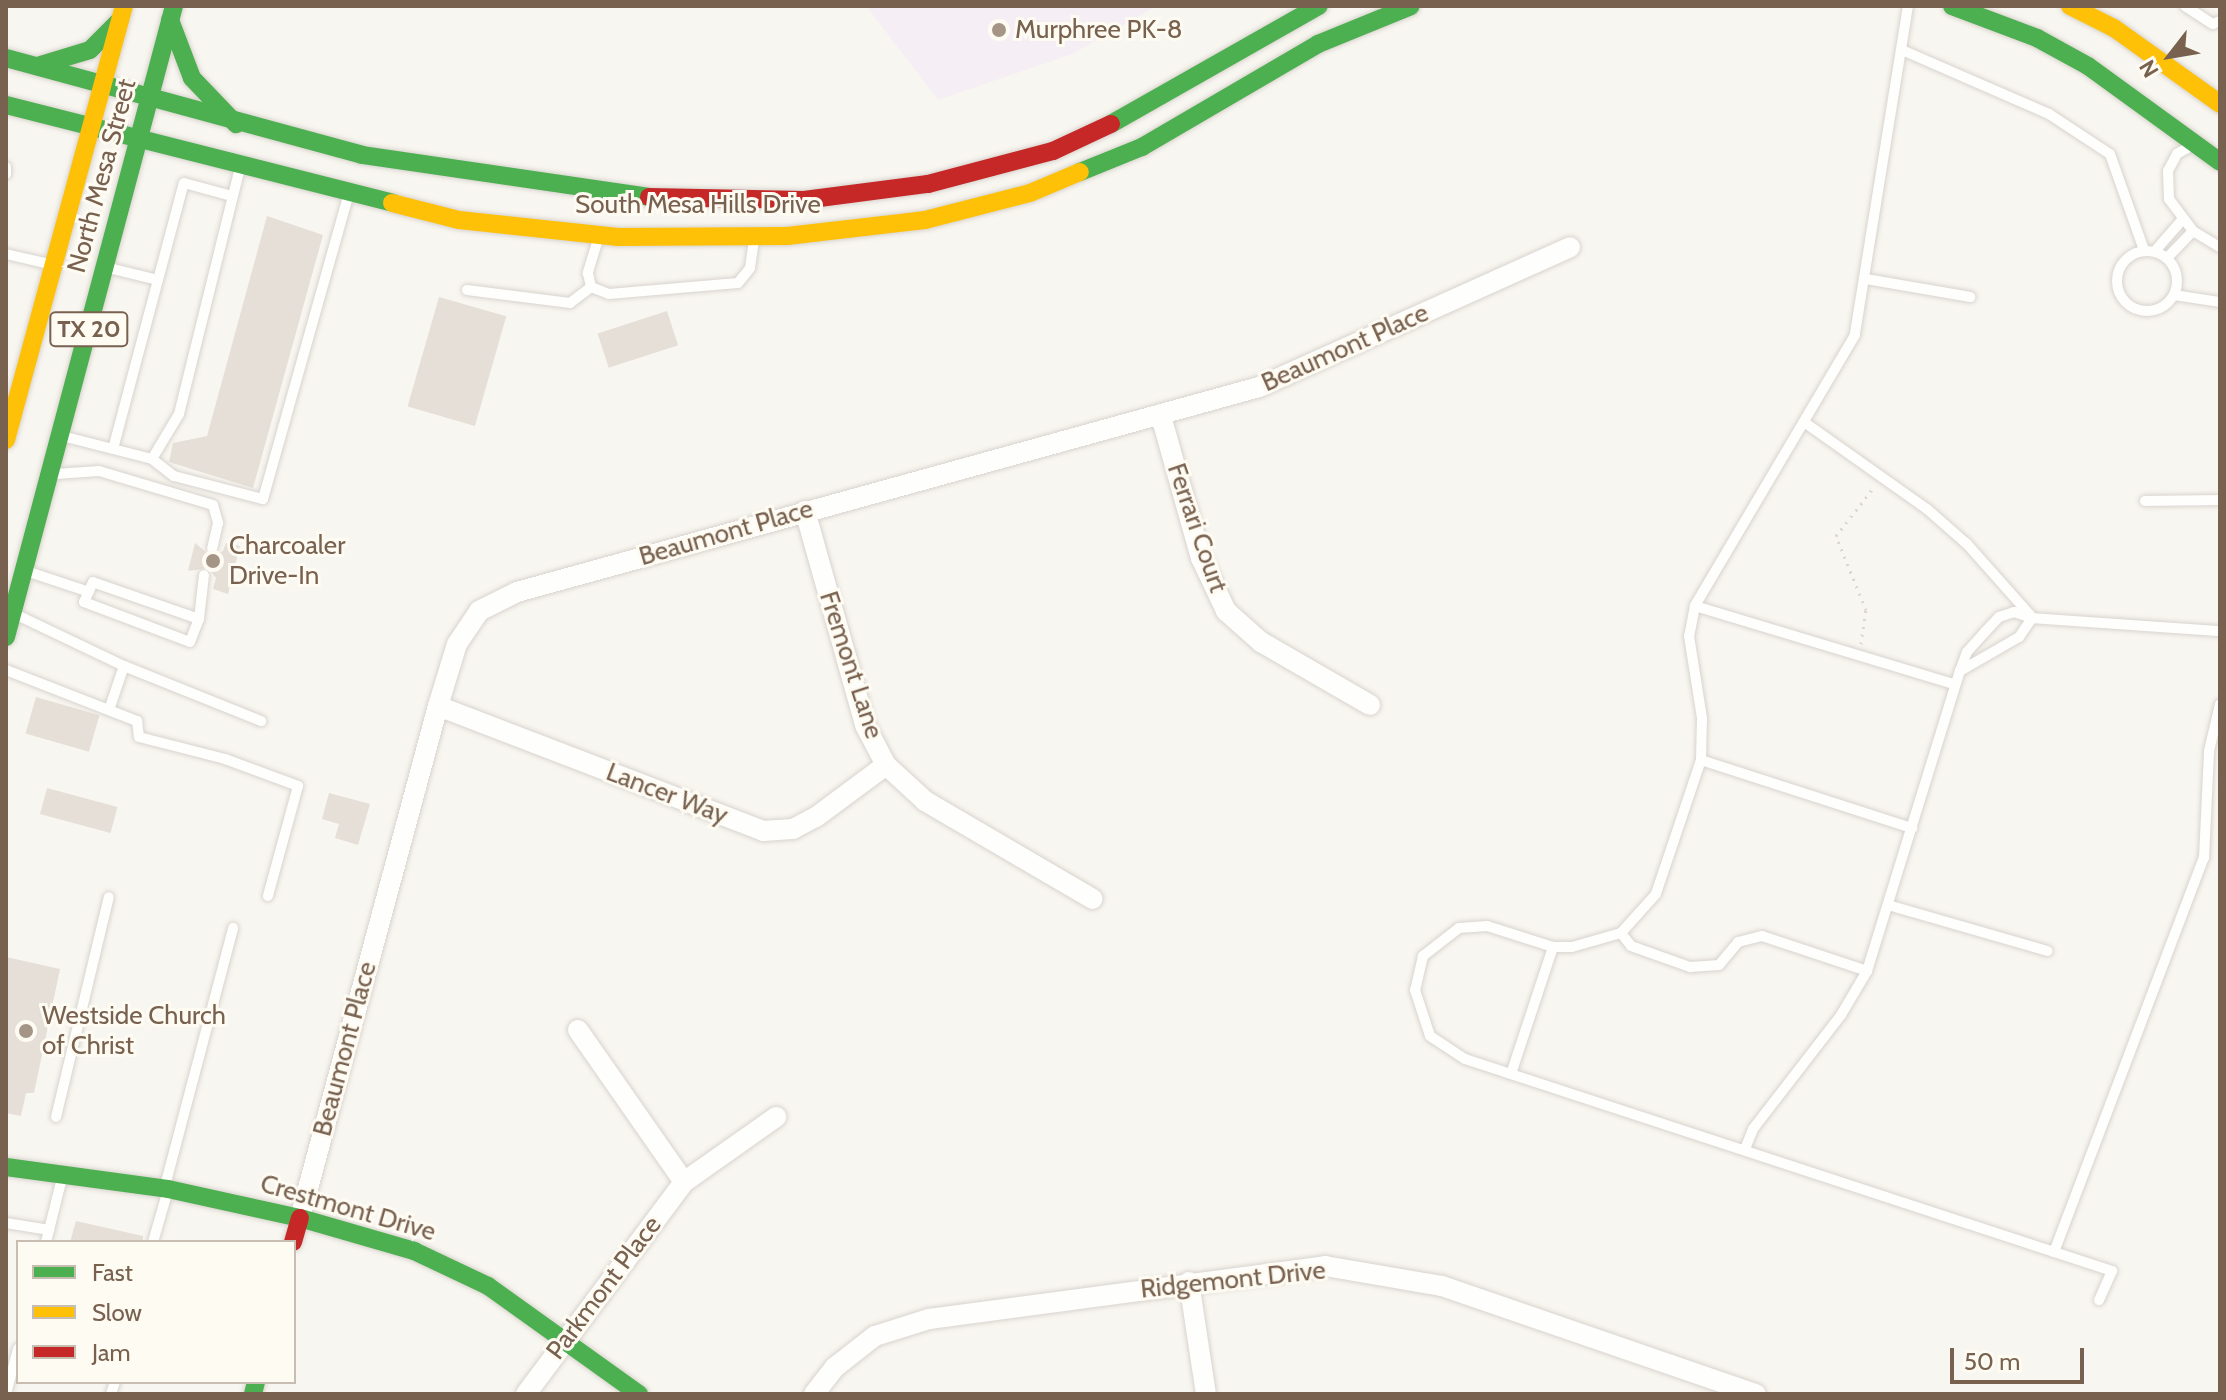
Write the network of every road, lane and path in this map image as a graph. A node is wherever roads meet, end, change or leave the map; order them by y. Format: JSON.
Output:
{"nodes":[{"id":1,"x":1319,"y":6,"type":"edge"},
{"id":2,"x":1411,"y":6,"type":"edge"},
{"id":3,"x":1908,"y":6,"type":"edge"},
{"id":4,"x":1952,"y":6,"type":"edge"},
{"id":5,"x":2070,"y":6,"type":"edge"},
{"id":6,"x":2185,"y":6,"type":"edge"},
{"id":7,"x":122,"y":13,"type":"edge"},
{"id":8,"x":172,"y":13,"type":"edge"},
{"id":9,"x":2220,"y":21,"type":"edge"},
{"id":10,"x":1902,"y":50,"type":"junction"},
{"id":11,"x":6,"y":58,"type":"edge"},
{"id":12,"x":37,"y":66,"type":"junction"},
{"id":13,"x":104,"y":84,"type":"junction"},
{"id":14,"x":149,"y":98,"type":"junction"},
{"id":15,"x":2220,"y":104,"type":"edge"},
{"id":16,"x":6,"y":105,"type":"edge"},
{"id":17,"x":236,"y":124,"type":"junction"},
{"id":18,"x":2209,"y":128,"type":"edge"},
{"id":19,"x":92,"y":129,"type":"junction"},
{"id":20,"x":138,"y":142,"type":"junction"},
{"id":21,"x":2220,"y":162,"type":"edge"},
{"id":22,"x":6,"y":167,"type":"edge"},
{"id":23,"x":240,"y":167,"type":"junction"},
{"id":24,"x":6,"y":174,"type":"edge"},
{"id":25,"x":349,"y":194,"type":"junction"},
{"id":26,"x":232,"y":196,"type":"junction"},
{"id":27,"x":621,"y":197,"type":"junction"},
{"id":28,"x":2182,"y":220,"type":"junction"},
{"id":29,"x":2193,"y":231,"type":"junction"},
{"id":30,"x":608,"y":236,"type":"junction"},
{"id":31,"x":754,"y":236,"type":"junction"},
{"id":32,"x":1570,"y":247,"type":"dead end"},
{"id":33,"x":2220,"y":247,"type":"edge"},
{"id":34,"x":2149,"y":251,"type":"junction"},
{"id":35,"x":6,"y":254,"type":"edge"},
{"id":36,"x":2167,"y":258,"type":"junction"},
{"id":37,"x":55,"y":266,"type":"junction"},
{"id":38,"x":105,"y":267,"type":"junction"},
{"id":39,"x":1866,"y":279,"type":"junction"},
{"id":40,"x":158,"y":280,"type":"junction"},
{"id":41,"x":591,"y":287,"type":"junction"},
{"id":42,"x":467,"y":290,"type":"dead end"},
{"id":43,"x":2174,"y":295,"type":"junction"},
{"id":44,"x":1970,"y":297,"type":"dead end"},
{"id":45,"x":2220,"y":302,"type":"edge"},
{"id":46,"x":11,"y":399,"type":"edge"},
{"id":47,"x":1161,"y":416,"type":"junction"},
{"id":48,"x":1804,"y":422,"type":"junction"},
{"id":49,"x":60,"y":435,"type":"junction"},
{"id":50,"x":6,"y":440,"type":"edge"},
{"id":51,"x":113,"y":449,"type":"junction"},
{"id":52,"x":152,"y":459,"type":"junction"},
{"id":53,"x":50,"y":474,"type":"junction"},
{"id":54,"x":1883,"y":478,"type":"junction"},
{"id":55,"x":2220,"y":500,"type":"edge"},
{"id":56,"x":2145,"y":501,"type":"dead end"},
{"id":57,"x":805,"y":511,"type":"junction"},
{"id":58,"x":212,"y":548,"type":"dead end"},
{"id":59,"x":24,"y":570,"type":"junction"},
{"id":60,"x":204,"y":575,"type":"dead end"},
{"id":61,"x":89,"y":592,"type":"junction"},
{"id":62,"x":1695,"y":606,"type":"junction"},
{"id":63,"x":12,"y":613,"type":"junction"},
{"id":64,"x":2032,"y":618,"type":"junction"},
{"id":65,"x":199,"y":619,"type":"junction"},
{"id":66,"x":2220,"y":631,"type":"edge"},
{"id":67,"x":6,"y":637,"type":"edge"},
{"id":68,"x":1857,"y":655,"type":"junction"},
{"id":69,"x":124,"y":666,"type":"junction"},
{"id":70,"x":6,"y":670,"type":"edge"},
{"id":71,"x":1960,"y":671,"type":"junction"},
{"id":72,"x":1954,"y":684,"type":"junction"},
{"id":73,"x":2220,"y":704,"type":"edge"},
{"id":74,"x":1370,"y":705,"type":"dead end"},
{"id":75,"x":438,"y":706,"type":"junction"},
{"id":76,"x":109,"y":710,"type":"junction"},
{"id":77,"x":261,"y":721,"type":"dead end"},
{"id":78,"x":1701,"y":760,"type":"junction"},
{"id":79,"x":886,"y":765,"type":"junction"},
{"id":80,"x":1912,"y":828,"type":"junction"},
{"id":81,"x":268,"y":896,"type":"dead end"},
{"id":82,"x":109,"y":897,"type":"dead end"},
{"id":83,"x":1093,"y":899,"type":"dead end"},
{"id":84,"x":1888,"y":905,"type":"junction"},
{"id":85,"x":233,"y":928,"type":"dead end"},
{"id":86,"x":1621,"y":933,"type":"junction"},
{"id":87,"x":1553,"y":947,"type":"junction"},
{"id":88,"x":2047,"y":951,"type":"dead end"},
{"id":89,"x":1867,"y":971,"type":"junction"},
{"id":90,"x":578,"y":1030,"type":"dead end"},
{"id":91,"x":1511,"y":1074,"type":"junction"},
{"id":92,"x":56,"y":1117,"type":"dead end"},
{"id":93,"x":776,"y":1117,"type":"dead end"},
{"id":94,"x":1745,"y":1149,"type":"junction"},
{"id":95,"x":6,"y":1167,"type":"edge"},
{"id":96,"x":63,"y":1175,"type":"junction"},
{"id":97,"x":684,"y":1182,"type":"junction"},
{"id":98,"x":166,"y":1189,"type":"junction"},
{"id":99,"x":300,"y":1218,"type":"junction"},
{"id":100,"x":6,"y":1223,"type":"edge"},
{"id":101,"x":49,"y":1230,"type":"junction"},
{"id":102,"x":46,"y":1240,"type":"edge"},
{"id":103,"x":153,"y":1240,"type":"edge"},
{"id":104,"x":294,"y":1240,"type":"edge"},
{"id":105,"x":2054,"y":1252,"type":"junction"},
{"id":106,"x":1189,"y":1282,"type":"junction"},
{"id":107,"x":2099,"y":1300,"type":"dead end"},
{"id":108,"x":565,"y":1339,"type":"junction"},
{"id":109,"x":16,"y":1356,"type":"edge"},
{"id":110,"x":6,"y":1394,"type":"edge"},
{"id":111,"x":526,"y":1394,"type":"edge"},
{"id":112,"x":639,"y":1394,"type":"edge"},
{"id":113,"x":814,"y":1394,"type":"edge"},
{"id":114,"x":1206,"y":1394,"type":"edge"},
{"id":115,"x":1756,"y":1394,"type":"edge"}],
"edges":[{"from":1,"to":27,"type":"street","name":"South Mesa Hills Drive"},
{"from":2,"to":31,"type":"street","name":"South Mesa Hills Drive"},
{"from":3,"to":10,"type":"lane"},
{"from":4,"to":18,"type":"street"},
{"from":5,"to":15,"type":"street"},
{"from":6,"to":9,"type":"lane"},
{"from":7,"to":12,"type":"street"},
{"from":7,"to":13,"type":"street","name":"North Mesa Street","number":"TX 20"},
{"from":8,"to":14,"type":"street","name":"North Mesa Street","number":"TX 20"},
{"from":8,"to":17,"type":"street"},
{"from":10,"to":34,"type":"lane"},
{"from":10,"to":39,"type":"lane"},
{"from":11,"to":12,"type":"street","name":"South Mesa Hills Drive"},
{"from":12,"to":13,"type":"street","name":"South Mesa Hills Drive"},
{"from":13,"to":14,"type":"street","name":"South Mesa Hills Drive"},
{"from":13,"to":19,"type":"street","name":"North Mesa Street","number":"TX 20"},
{"from":14,"to":17,"type":"street","name":"South Mesa Hills Drive"},
{"from":14,"to":20,"type":"street","name":"North Mesa Street","number":"TX 20"},
{"from":16,"to":19,"type":"street","name":"South Mesa Hills Drive"},
{"from":17,"to":27,"type":"street","name":"South Mesa Hills Drive"},
{"from":18,"to":21,"type":"street"},
{"from":18,"to":28,"type":"lane"},
{"from":19,"to":20,"type":"street","name":"South Mesa Hills Drive"},
{"from":19,"to":37,"type":"street","name":"North Mesa Street","number":"TX 20"},
{"from":20,"to":23,"type":"street","name":"South Mesa Hills Drive"},
{"from":20,"to":38,"type":"street","name":"North Mesa Street","number":"TX 20"},
{"from":22,"to":24,"type":"lane"},
{"from":23,"to":25,"type":"street","name":"South Mesa Hills Drive"},
{"from":23,"to":26,"type":"lane"},
{"from":25,"to":30,"type":"street","name":"South Mesa Hills Drive"},
{"from":25,"to":52,"type":"lane"},
{"from":26,"to":40,"type":"lane"},
{"from":26,"to":52,"type":"lane"},
{"from":27,"to":30,"type":"street"},
{"from":28,"to":29,"type":"lane"},
{"from":28,"to":34,"type":"lane"},
{"from":29,"to":33,"type":"lane"},
{"from":29,"to":36,"type":"lane"},
{"from":30,"to":31,"type":"street","name":"South Mesa Hills Drive"},
{"from":30,"to":41,"type":"lane"},
{"from":31,"to":41,"type":"lane"},
{"from":32,"to":47,"type":"street","name":"Beaumont Place"},
{"from":34,"to":36,"type":"lane"},
{"from":34,"to":43,"type":"lane"},
{"from":35,"to":37,"type":"lane"},
{"from":36,"to":43,"type":"lane"},
{"from":37,"to":46,"type":"street","name":"North Mesa Street","number":"TX 20"},
{"from":38,"to":40,"type":"lane"},
{"from":38,"to":49,"type":"street","name":"North Mesa Street","number":"TX 20"},
{"from":39,"to":44,"type":"lane"},
{"from":39,"to":48,"type":"lane"},
{"from":40,"to":51,"type":"lane"},
{"from":41,"to":42,"type":"lane"},
{"from":43,"to":45,"type":"lane"},
{"from":46,"to":50,"type":"street","name":"North Mesa Street","number":"TX 20"},
{"from":47,"to":57,"type":"street","name":"Beaumont Place"},
{"from":47,"to":74,"type":"street","name":"Ferrari Court"},
{"from":48,"to":54,"type":"lane"},
{"from":48,"to":62,"type":"lane"},
{"from":49,"to":51,"type":"lane"},
{"from":49,"to":53,"type":"street","name":"North Mesa Street","number":"TX 20"},
{"from":51,"to":52,"type":"lane"},
{"from":53,"to":58,"type":"lane"},
{"from":53,"to":59,"type":"street","name":"North Mesa Street","number":"TX 20"},
{"from":54,"to":64,"type":"lane"},
{"from":54,"to":68,"type":"path"},
{"from":55,"to":56,"type":"lane"},
{"from":57,"to":75,"type":"street","name":"Beaumont Place"},
{"from":57,"to":79,"type":"street","name":"Fremont Lane"},
{"from":59,"to":61,"type":"lane"},
{"from":59,"to":63,"type":"street","name":"North Mesa Street","number":"TX 20"},
{"from":60,"to":65,"type":"lane"},
{"from":61,"to":65,"type":"lane"},
{"from":61,"to":65,"type":"lane"},
{"from":62,"to":68,"type":"lane"},
{"from":62,"to":78,"type":"lane"},
{"from":63,"to":67,"type":"street","name":"North Mesa Street","number":"TX 20"},
{"from":63,"to":69,"type":"lane"},
{"from":64,"to":66,"type":"lane"},
{"from":64,"to":71,"type":"lane"},
{"from":64,"to":71,"type":"lane"},
{"from":68,"to":72,"type":"lane"},
{"from":69,"to":76,"type":"lane"},
{"from":69,"to":77,"type":"lane"},
{"from":70,"to":76,"type":"lane"},
{"from":71,"to":72,"type":"lane"},
{"from":72,"to":80,"type":"lane"},
{"from":73,"to":105,"type":"lane"},
{"from":75,"to":79,"type":"street","name":"Lancer Way"},
{"from":75,"to":99,"type":"street","name":"Beaumont Place"},
{"from":76,"to":81,"type":"lane"},
{"from":78,"to":80,"type":"lane"},
{"from":78,"to":86,"type":"lane"},
{"from":79,"to":83,"type":"street","name":"Fremont Lane"},
{"from":80,"to":84,"type":"lane"},
{"from":82,"to":92,"type":"lane"},
{"from":84,"to":88,"type":"lane"},
{"from":84,"to":89,"type":"lane"},
{"from":85,"to":98,"type":"lane"},
{"from":86,"to":87,"type":"lane"},
{"from":86,"to":89,"type":"lane"},
{"from":87,"to":91,"type":"lane"},
{"from":87,"to":91,"type":"lane"},
{"from":89,"to":94,"type":"lane"},
{"from":90,"to":97,"type":"street"},
{"from":91,"to":94,"type":"lane"},
{"from":93,"to":97,"type":"street","name":"Parkmont Place"},
{"from":94,"to":105,"type":"lane"},
{"from":95,"to":96,"type":"street","name":"Crestmont Drive"},
{"from":96,"to":98,"type":"street","name":"Crestmont Drive"},
{"from":96,"to":101,"type":"lane"},
{"from":97,"to":108,"type":"street","name":"Parkmont Place"},
{"from":98,"to":99,"type":"street","name":"Crestmont Drive"},
{"from":98,"to":103,"type":"lane"},
{"from":99,"to":104,"type":"street"},
{"from":99,"to":108,"type":"street","name":"Crestmont Drive"},
{"from":100,"to":101,"type":"lane"},
{"from":101,"to":102,"type":"lane"},
{"from":105,"to":107,"type":"lane"},
{"from":106,"to":113,"type":"street","name":"Ridgemont Drive"},
{"from":106,"to":114,"type":"street"},
{"from":106,"to":115,"type":"street","name":"Ridgemont Drive"},
{"from":108,"to":111,"type":"street","name":"Parkmont Place"},
{"from":108,"to":112,"type":"street","name":"Crestmont Drive"},
{"from":109,"to":110,"type":"lane"}]}
